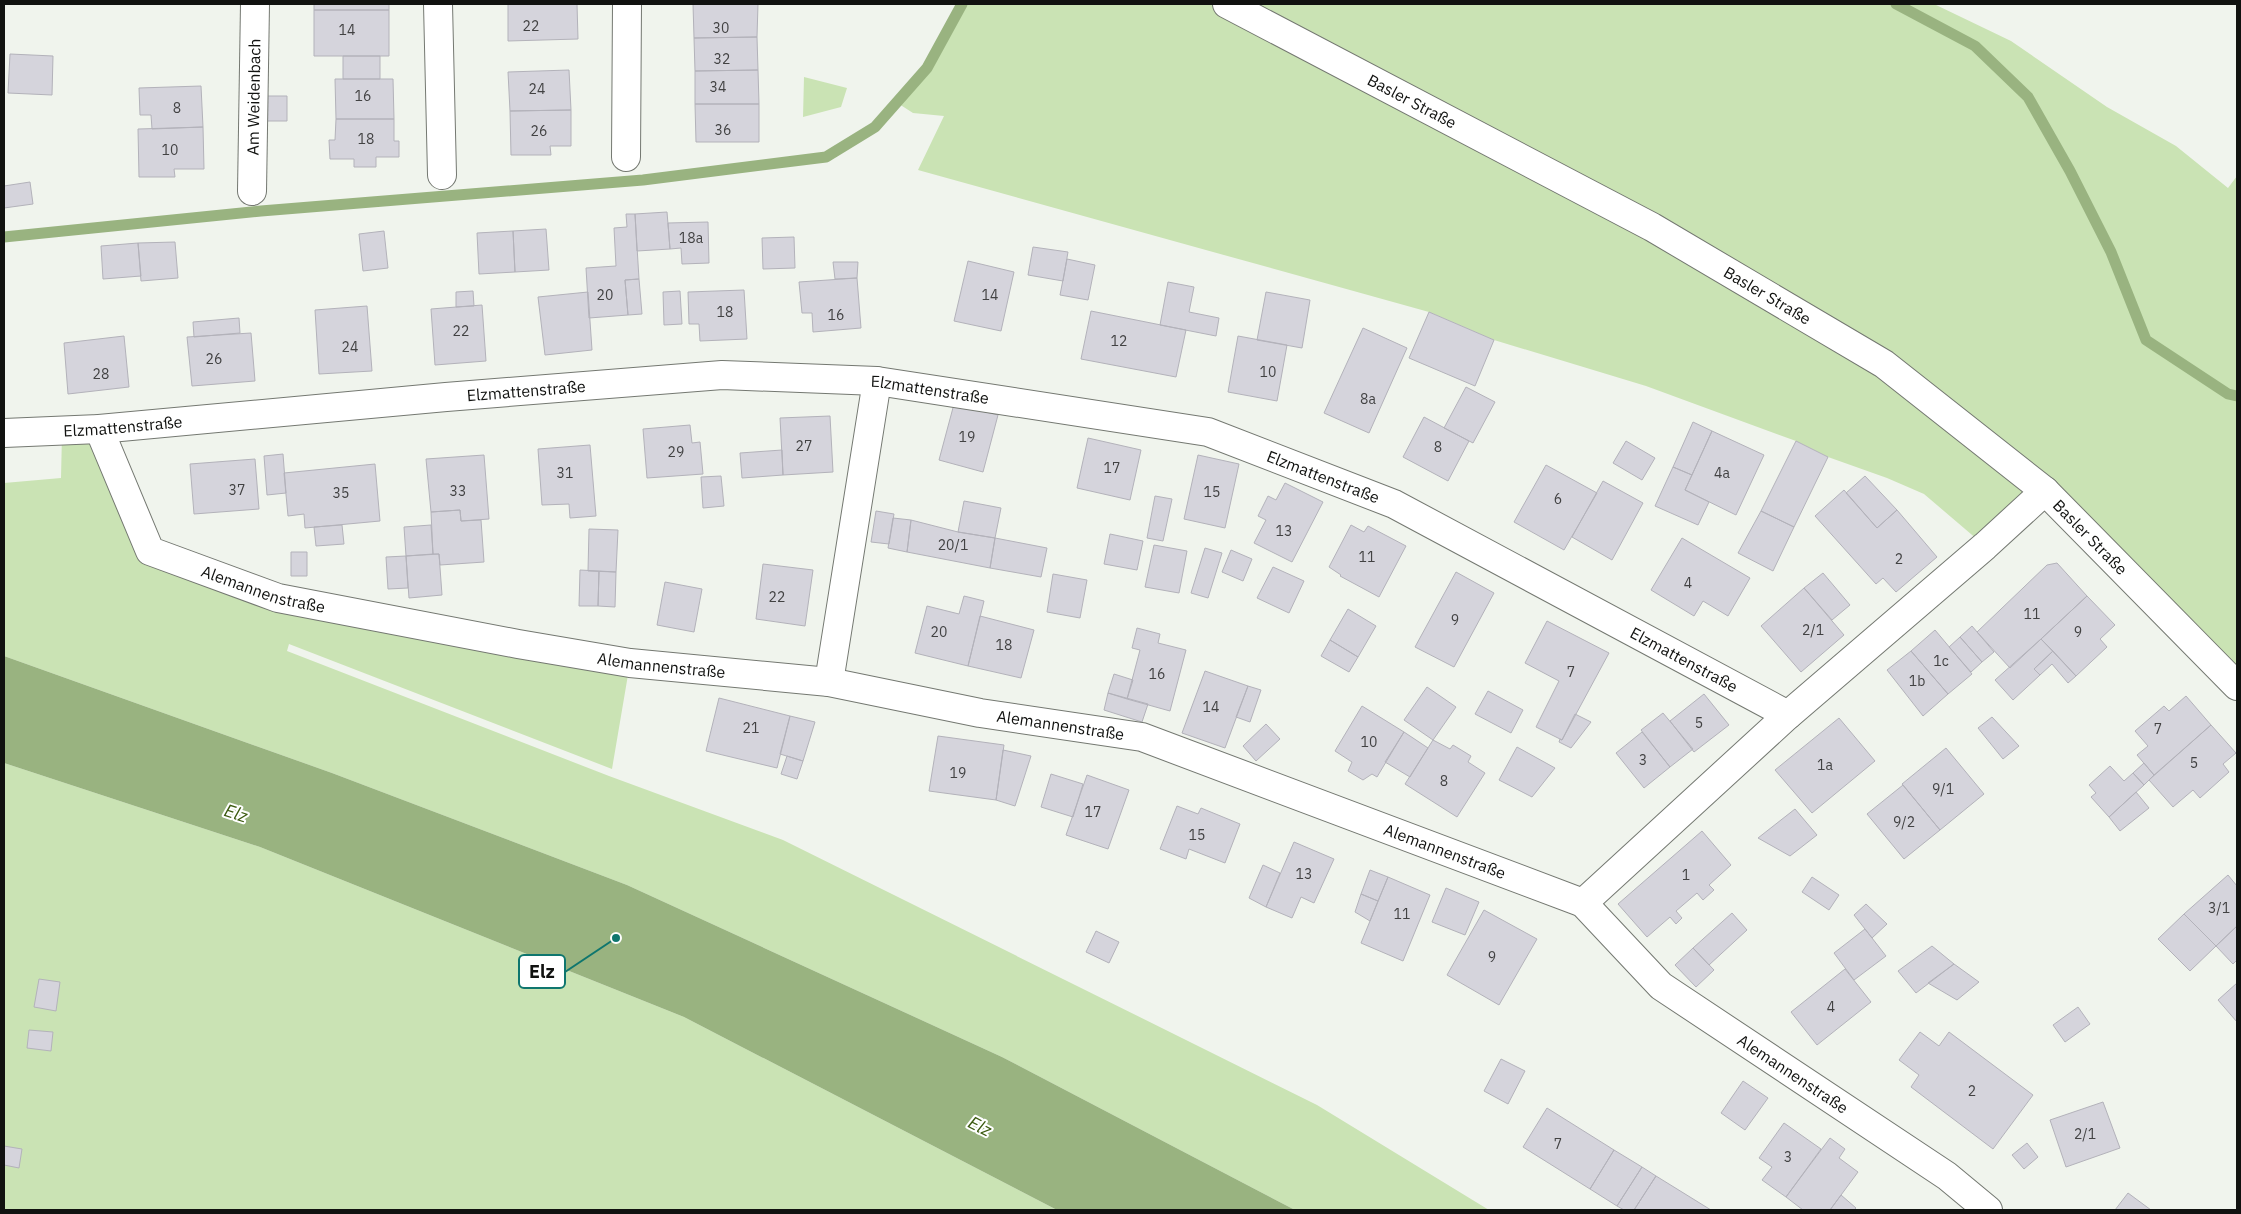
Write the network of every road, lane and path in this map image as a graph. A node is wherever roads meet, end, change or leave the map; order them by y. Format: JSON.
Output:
{"nodes":[{"id":1,"x":255,"y":4,"type":"edge"},
{"id":2,"x":438,"y":4,"type":"edge"},
{"id":3,"x":627,"y":4,"type":"edge"},
{"id":4,"x":1227,"y":4,"type":"edge"},
{"id":5,"x":626,"y":157,"type":"dead end"},
{"id":6,"x":442,"y":175,"type":"dead end"},
{"id":7,"x":252,"y":191,"type":"dead end"},
{"id":8,"x":877,"y":381,"type":"junction"},
{"id":9,"x":99,"y":429,"type":"junction"},
{"id":10,"x":4,"y":433,"type":"edge"},
{"id":11,"x":2045,"y":491,"type":"junction"},
{"id":12,"x":829,"y":682,"type":"junction"},
{"id":13,"x":2237,"y":686,"type":"edge"},
{"id":14,"x":1788,"y":715,"type":"junction"},
{"id":15,"x":1583,"y":903,"type":"junction"},
{"id":16,"x":1988,"y":1210,"type":"edge"}],
"edges":[{"from":1,"to":7,"type":"street","name":"Am Weidenbach"},
{"from":2,"to":6,"type":"street"},
{"from":3,"to":5,"type":"street"},
{"from":4,"to":11,"type":"street","name":"Basler Straße"},
{"from":8,"to":9,"type":"street","name":"Elzmattenstraße"},
{"from":8,"to":12,"type":"street"},
{"from":8,"to":14,"type":"street","name":"Elzmattenstraße"},
{"from":9,"to":10,"type":"street","name":"Elzmattenstraße"},
{"from":9,"to":12,"type":"street","name":"Alemannenstraße"},
{"from":11,"to":13,"type":"street","name":"Basler Straße"},
{"from":11,"to":14,"type":"street"},
{"from":12,"to":15,"type":"street","name":"Alemannenstraße"},
{"from":14,"to":15,"type":"street"},
{"from":15,"to":16,"type":"street","name":"Alemannenstraße"}]}
